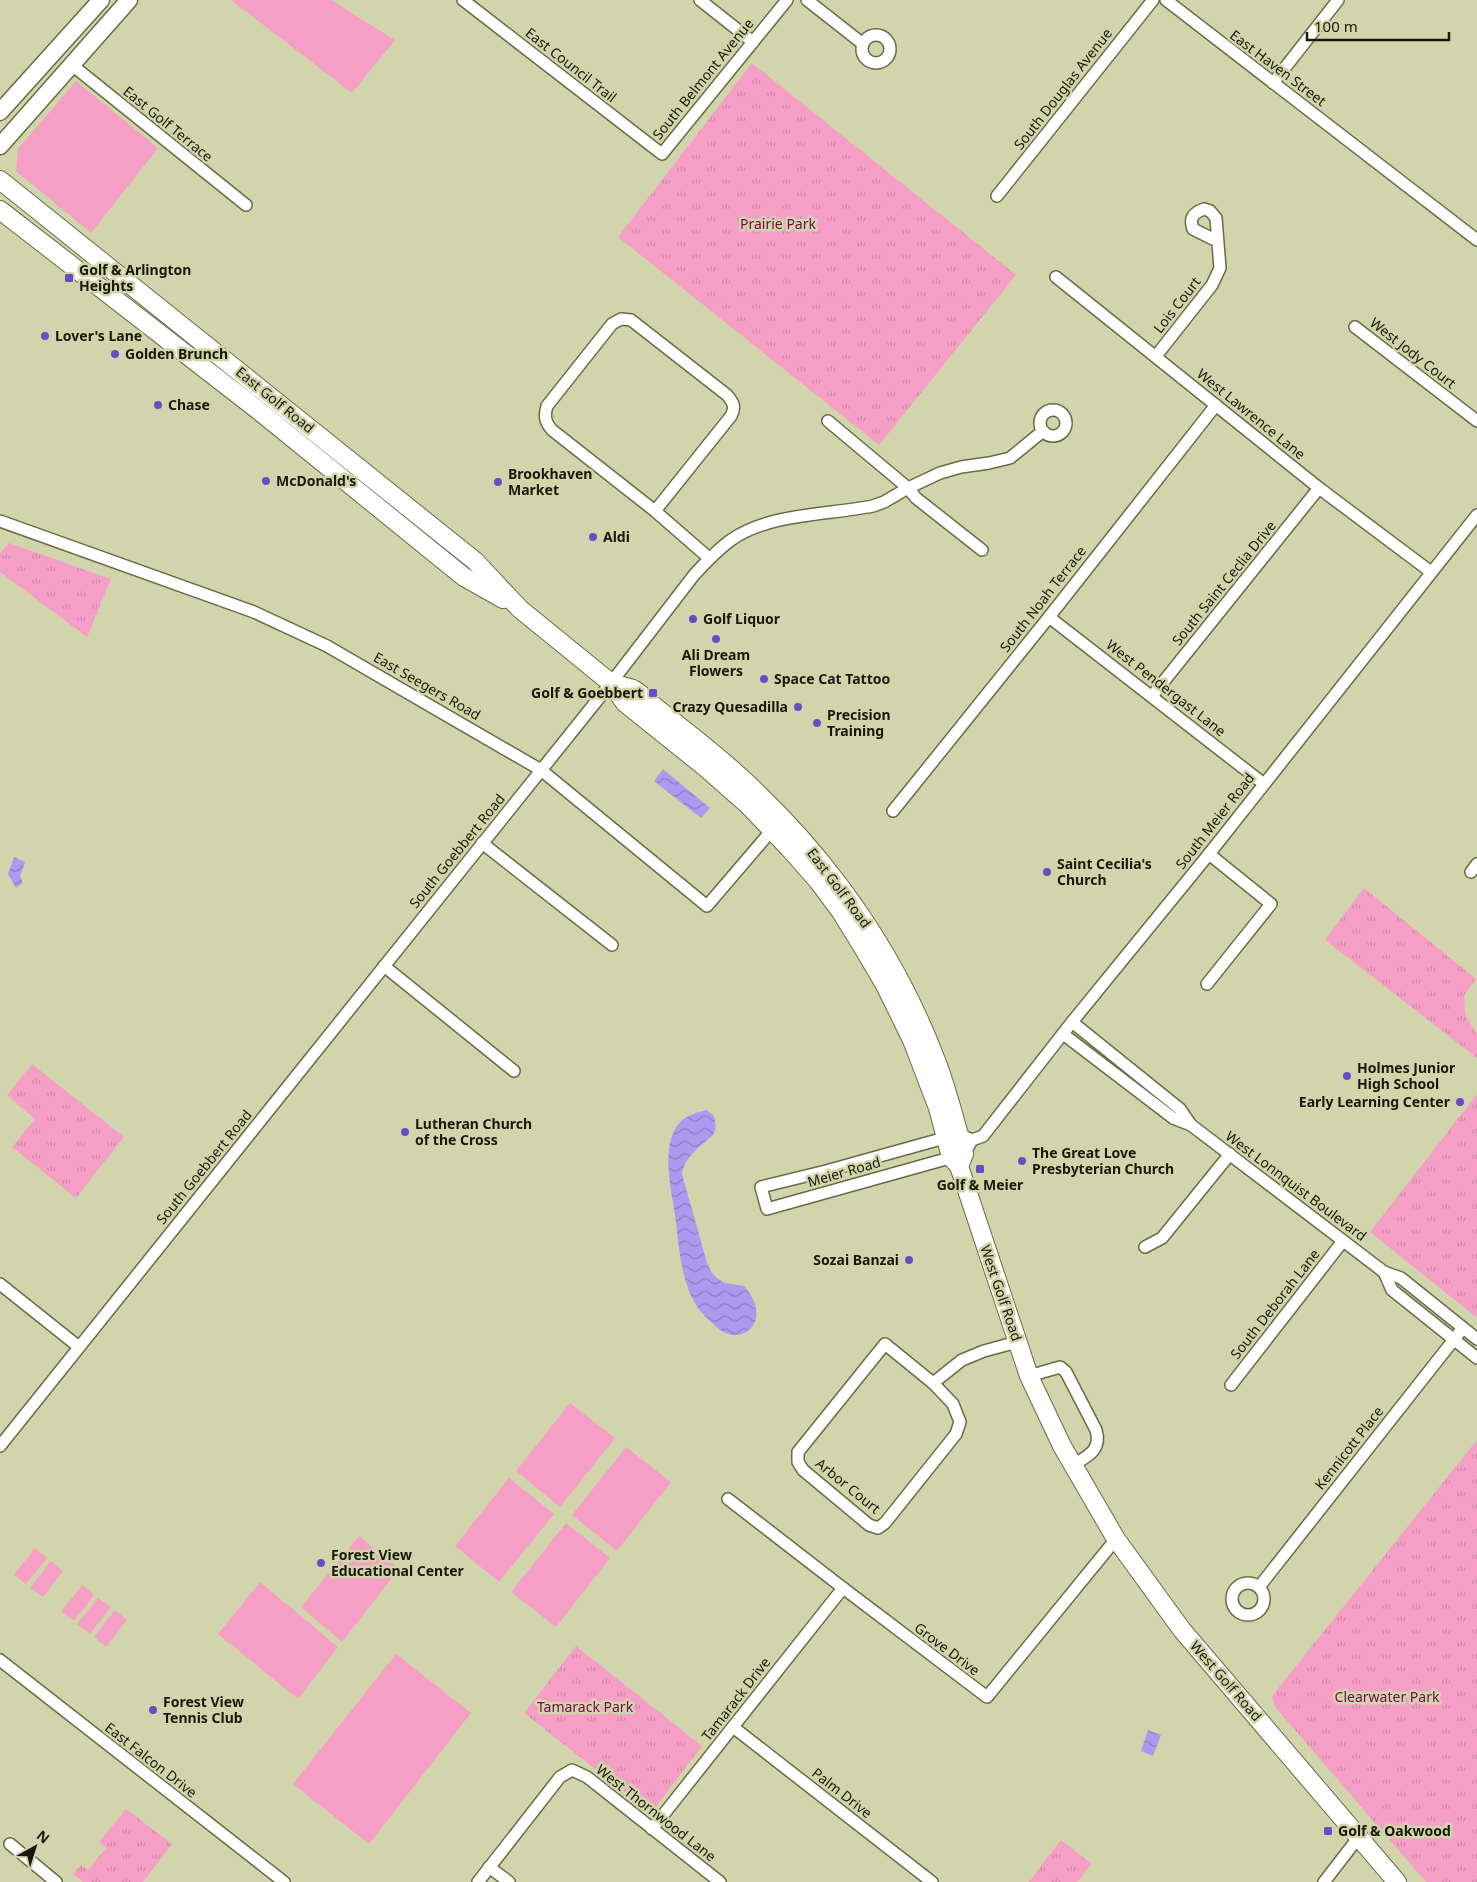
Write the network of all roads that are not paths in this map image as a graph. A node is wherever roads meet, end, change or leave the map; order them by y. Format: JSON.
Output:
{"nodes":[{"id":1,"x":101,"y":0,"type":"edge"},
{"id":2,"x":129,"y":0,"type":"edge"},
{"id":3,"x":463,"y":0,"type":"edge"},
{"id":4,"x":700,"y":0,"type":"edge"},
{"id":5,"x":787,"y":0,"type":"edge"},
{"id":6,"x":807,"y":0,"type":"edge"},
{"id":7,"x":1153,"y":0,"type":"edge"},
{"id":8,"x":1166,"y":0,"type":"edge"},
{"id":9,"x":1338,"y":0,"type":"edge"},
{"id":10,"x":753,"y":42,"type":"junction"},
{"id":11,"x":863,"y":44,"type":"dead end"},
{"id":12,"x":72,"y":65,"type":"junction"},
{"id":13,"x":1273,"y":83,"type":"junction"},
{"id":14,"x":0,"y":112,"type":"edge"},
{"id":15,"x":0,"y":146,"type":"edge"},
{"id":16,"x":662,"y":154,"type":"joint"},
{"id":17,"x":0,"y":180,"type":"edge"},
{"id":18,"x":997,"y":196,"type":"dead end"},
{"id":19,"x":246,"y":205,"type":"dead end"},
{"id":20,"x":0,"y":210,"type":"edge"},
{"id":21,"x":1477,"y":240,"type":"edge"},
{"id":22,"x":1217,"y":241,"type":"dead end"},
{"id":23,"x":1056,"y":277,"type":"dead end"},
{"id":24,"x":1354,"y":327,"type":"dead end"},
{"id":25,"x":1156,"y":356,"type":"junction"},
{"id":26,"x":1216,"y":405,"type":"junction"},
{"id":27,"x":828,"y":421,"type":"dead end"},
{"id":28,"x":1477,"y":421,"type":"edge"},
{"id":29,"x":1043,"y":431,"type":"dead end"},
{"id":30,"x":908,"y":488,"type":"junction"},
{"id":31,"x":1319,"y":488,"type":"junction"},
{"id":32,"x":655,"y":511,"type":"junction"},
{"id":33,"x":1477,"y":515,"type":"edge"},
{"id":34,"x":2,"y":524,"type":"edge"},
{"id":35,"x":982,"y":550,"type":"dead end"},
{"id":36,"x":709,"y":558,"type":"junction"},
{"id":37,"x":1431,"y":572,"type":"junction"},
{"id":38,"x":520,"y":609,"type":"junction"},
{"id":39,"x":1049,"y":617,"type":"junction"},
{"id":40,"x":611,"y":683,"type":"junction"},
{"id":41,"x":1152,"y":696,"type":"junction"},
{"id":42,"x":541,"y":770,"type":"junction"},
{"id":43,"x":1264,"y":784,"type":"junction"},
{"id":44,"x":893,"y":811,"type":"dead end"},
{"id":45,"x":772,"y":830,"type":"junction"},
{"id":46,"x":482,"y":843,"type":"junction"},
{"id":47,"x":1209,"y":854,"type":"junction"},
{"id":48,"x":612,"y":945,"type":"dead end"},
{"id":49,"x":384,"y":966,"type":"junction"},
{"id":50,"x":1207,"y":984,"type":"dead end"},
{"id":51,"x":1072,"y":1022,"type":"junction"},
{"id":52,"x":1063,"y":1034,"type":"junction"},
{"id":53,"x":514,"y":1071,"type":"dead end"},
{"id":54,"x":1191,"y":1125,"type":"junction"},
{"id":55,"x":958,"y":1148,"type":"junction"},
{"id":56,"x":1230,"y":1154,"type":"junction"},
{"id":57,"x":972,"y":1210,"type":"joint"},
{"id":58,"x":1343,"y":1241,"type":"junction"},
{"id":59,"x":1145,"y":1247,"type":"dead end"},
{"id":60,"x":1384,"y":1272,"type":"junction"},
{"id":61,"x":0,"y":1284,"type":"edge"},
{"id":62,"x":1462,"y":1328,"type":"junction"},
{"id":63,"x":1477,"y":1339,"type":"edge"},
{"id":64,"x":1453,"y":1340,"type":"junction"},
{"id":65,"x":1017,"y":1342,"type":"junction"},
{"id":66,"x":79,"y":1346,"type":"junction"},
{"id":67,"x":1477,"y":1358,"type":"edge"},
{"id":68,"x":1029,"y":1376,"type":"junction"},
{"id":69,"x":933,"y":1383,"type":"junction"},
{"id":70,"x":1230,"y":1385,"type":"dead end"},
{"id":71,"x":0,"y":1446,"type":"edge"},
{"id":72,"x":1073,"y":1465,"type":"junction"},
{"id":73,"x":728,"y":1499,"type":"dead end"},
{"id":74,"x":1116,"y":1539,"type":"junction"},
{"id":75,"x":1259,"y":1587,"type":"dead end"},
{"id":76,"x":842,"y":1588,"type":"junction"},
{"id":77,"x":0,"y":1660,"type":"edge"},
{"id":78,"x":733,"y":1727,"type":"junction"},
{"id":79,"x":652,"y":1829,"type":"junction"},
{"id":80,"x":1358,"y":1838,"type":"junction"},
{"id":81,"x":10,"y":1844,"type":"dead end"},
{"id":82,"x":489,"y":1867,"type":"junction"},
{"id":83,"x":56,"y":1882,"type":"edge"},
{"id":84,"x":284,"y":1882,"type":"edge"},
{"id":85,"x":478,"y":1882,"type":"edge"},
{"id":86,"x":509,"y":1882,"type":"edge"},
{"id":87,"x":720,"y":1882,"type":"edge"},
{"id":88,"x":932,"y":1882,"type":"edge"},
{"id":89,"x":1324,"y":1882,"type":"edge"},
{"id":90,"x":1397,"y":1882,"type":"edge"}],
"edges":[{"from":1,"to":14,"type":"main road"},
{"from":2,"to":12,"type":"main road"},
{"from":3,"to":16,"type":"street","name":"East Council Trail"},
{"from":4,"to":10,"type":"street"},
{"from":5,"to":10,"type":"street","name":"South Belmont Avenue"},
{"from":6,"to":11,"type":"street"},
{"from":7,"to":18,"type":"street","name":"South Douglas Avenue"},
{"from":8,"to":13,"type":"street","name":"East Haven Street"},
{"from":9,"to":13,"type":"street"},
{"from":10,"to":16,"type":"street","name":"South Belmont Avenue"},
{"from":12,"to":15,"type":"main road"},
{"from":12,"to":19,"type":"street","name":"East Golf Terrace"},
{"from":13,"to":21,"type":"street","name":"East Haven Street"},
{"from":17,"to":38,"type":"main road","name":"East Golf Road"},
{"from":20,"to":38,"type":"main road","name":"East Golf Road"},
{"from":22,"to":25,"type":"street","name":"Lois Court"},
{"from":23,"to":25,"type":"street","name":"West Lawrence Lane"},
{"from":24,"to":28,"type":"street","name":"West Jody Court"},
{"from":25,"to":26,"type":"street","name":"West Lawrence Lane"},
{"from":26,"to":31,"type":"street","name":"West Lawrence Lane"},
{"from":26,"to":39,"type":"street","name":"South Noah Terrace"},
{"from":27,"to":30,"type":"street"},
{"from":29,"to":30,"type":"street","name":"South Goebbert Road"},
{"from":30,"to":35,"type":"street"},
{"from":30,"to":36,"type":"street","name":"South Goebbert Road"},
{"from":31,"to":37,"type":"street","name":"West Lawrence Lane"},
{"from":31,"to":41,"type":"street","name":"South Saint Ceclia Drive"},
{"from":32,"to":32,"type":"street"},
{"from":32,"to":36,"type":"street"},
{"from":33,"to":37,"type":"street","name":"South Meier Road"},
{"from":34,"to":42,"type":"street","name":"East Seegers Road"},
{"from":36,"to":40,"type":"street","name":"South Goebbert Road"},
{"from":37,"to":43,"type":"street","name":"South Meier Road"},
{"from":38,"to":40,"type":"main road","name":"East Golf Road"},
{"from":39,"to":41,"type":"street","name":"West Pendergast Lane"},
{"from":39,"to":44,"type":"street","name":"South Noah Terrace"},
{"from":40,"to":42,"type":"street","name":"South Goebbert Road"},
{"from":40,"to":45,"type":"main road","name":"East Golf Road"},
{"from":40,"to":55,"type":"main road","name":"East Golf Road"},
{"from":41,"to":43,"type":"street","name":"West Pendergast Lane"},
{"from":42,"to":45,"type":"street","name":"East Seegers Road"},
{"from":42,"to":46,"type":"street","name":"South Goebbert Road"},
{"from":43,"to":47,"type":"street","name":"South Meier Road"},
{"from":45,"to":55,"type":"main road","name":"East Golf Road"},
{"from":46,"to":48,"type":"street"},
{"from":46,"to":49,"type":"street","name":"South Goebbert Road"},
{"from":47,"to":50,"type":"street"},
{"from":47,"to":51,"type":"street","name":"South Meier Road"},
{"from":49,"to":53,"type":"street"},
{"from":49,"to":66,"type":"street","name":"South Goebbert Road"},
{"from":51,"to":52,"type":"street","name":"South Meier Road"},
{"from":51,"to":54,"type":"street","name":"West Lonnquist Boulevard"},
{"from":52,"to":54,"type":"street","name":"West Lonnquist Boulevard"},
{"from":52,"to":55,"type":"street","name":"South Meier Road"},
{"from":54,"to":56,"type":"street","name":"West Lonnquist Boulevard"},
{"from":55,"to":55,"type":"street","name":"Meier Road"},
{"from":55,"to":57,"type":"main road","name":"East Golf Road"},
{"from":56,"to":58,"type":"street","name":"West Lonnquist Boulevard"},
{"from":56,"to":59,"type":"street"},
{"from":57,"to":65,"type":"main road","name":"West Golf Road"},
{"from":58,"to":60,"type":"street","name":"West Lonnquist Boulevard"},
{"from":58,"to":70,"type":"street","name":"South Deborah Lane"},
{"from":60,"to":62,"type":"street","name":"West Lonnquist Boulevard"},
{"from":60,"to":64,"type":"street","name":"West Lonnquist Boulevard"},
{"from":61,"to":66,"type":"street"},
{"from":62,"to":63,"type":"street","name":"West Lonnquist Boulevard"},
{"from":62,"to":64,"type":"street","name":"Kennicott Place"},
{"from":64,"to":67,"type":"street","name":"West Lonnquist Boulevard"},
{"from":64,"to":75,"type":"street","name":"Kennicott Place"},
{"from":65,"to":68,"type":"main road","name":"West Golf Road"},
{"from":65,"to":69,"type":"street"},
{"from":66,"to":71,"type":"street","name":"South Goebbert Road"},
{"from":68,"to":72,"type":"main road","name":"West Golf Road"},
{"from":68,"to":72,"type":"street"},
{"from":69,"to":69,"type":"street","name":"Arbor Court"},
{"from":72,"to":74,"type":"main road","name":"West Golf Road"},
{"from":73,"to":76,"type":"street","name":"Grove Drive"},
{"from":74,"to":76,"type":"street","name":"Grove Drive"},
{"from":74,"to":80,"type":"main road","name":"West Golf Road"},
{"from":76,"to":78,"type":"street","name":"Tamarack Drive"},
{"from":77,"to":84,"type":"street","name":"East Falcon Drive"},
{"from":78,"to":79,"type":"street","name":"Tamarack Drive"},
{"from":78,"to":88,"type":"street","name":"Palm Drive"},
{"from":79,"to":82,"type":"street","name":"West Thornwood Lane"},
{"from":79,"to":87,"type":"street","name":"West Thornwood Lane"},
{"from":80,"to":89,"type":"street"},
{"from":80,"to":90,"type":"main road","name":"West Golf Road"},
{"from":81,"to":83,"type":"street"},
{"from":82,"to":85,"type":"street"},
{"from":82,"to":86,"type":"street"}]}
